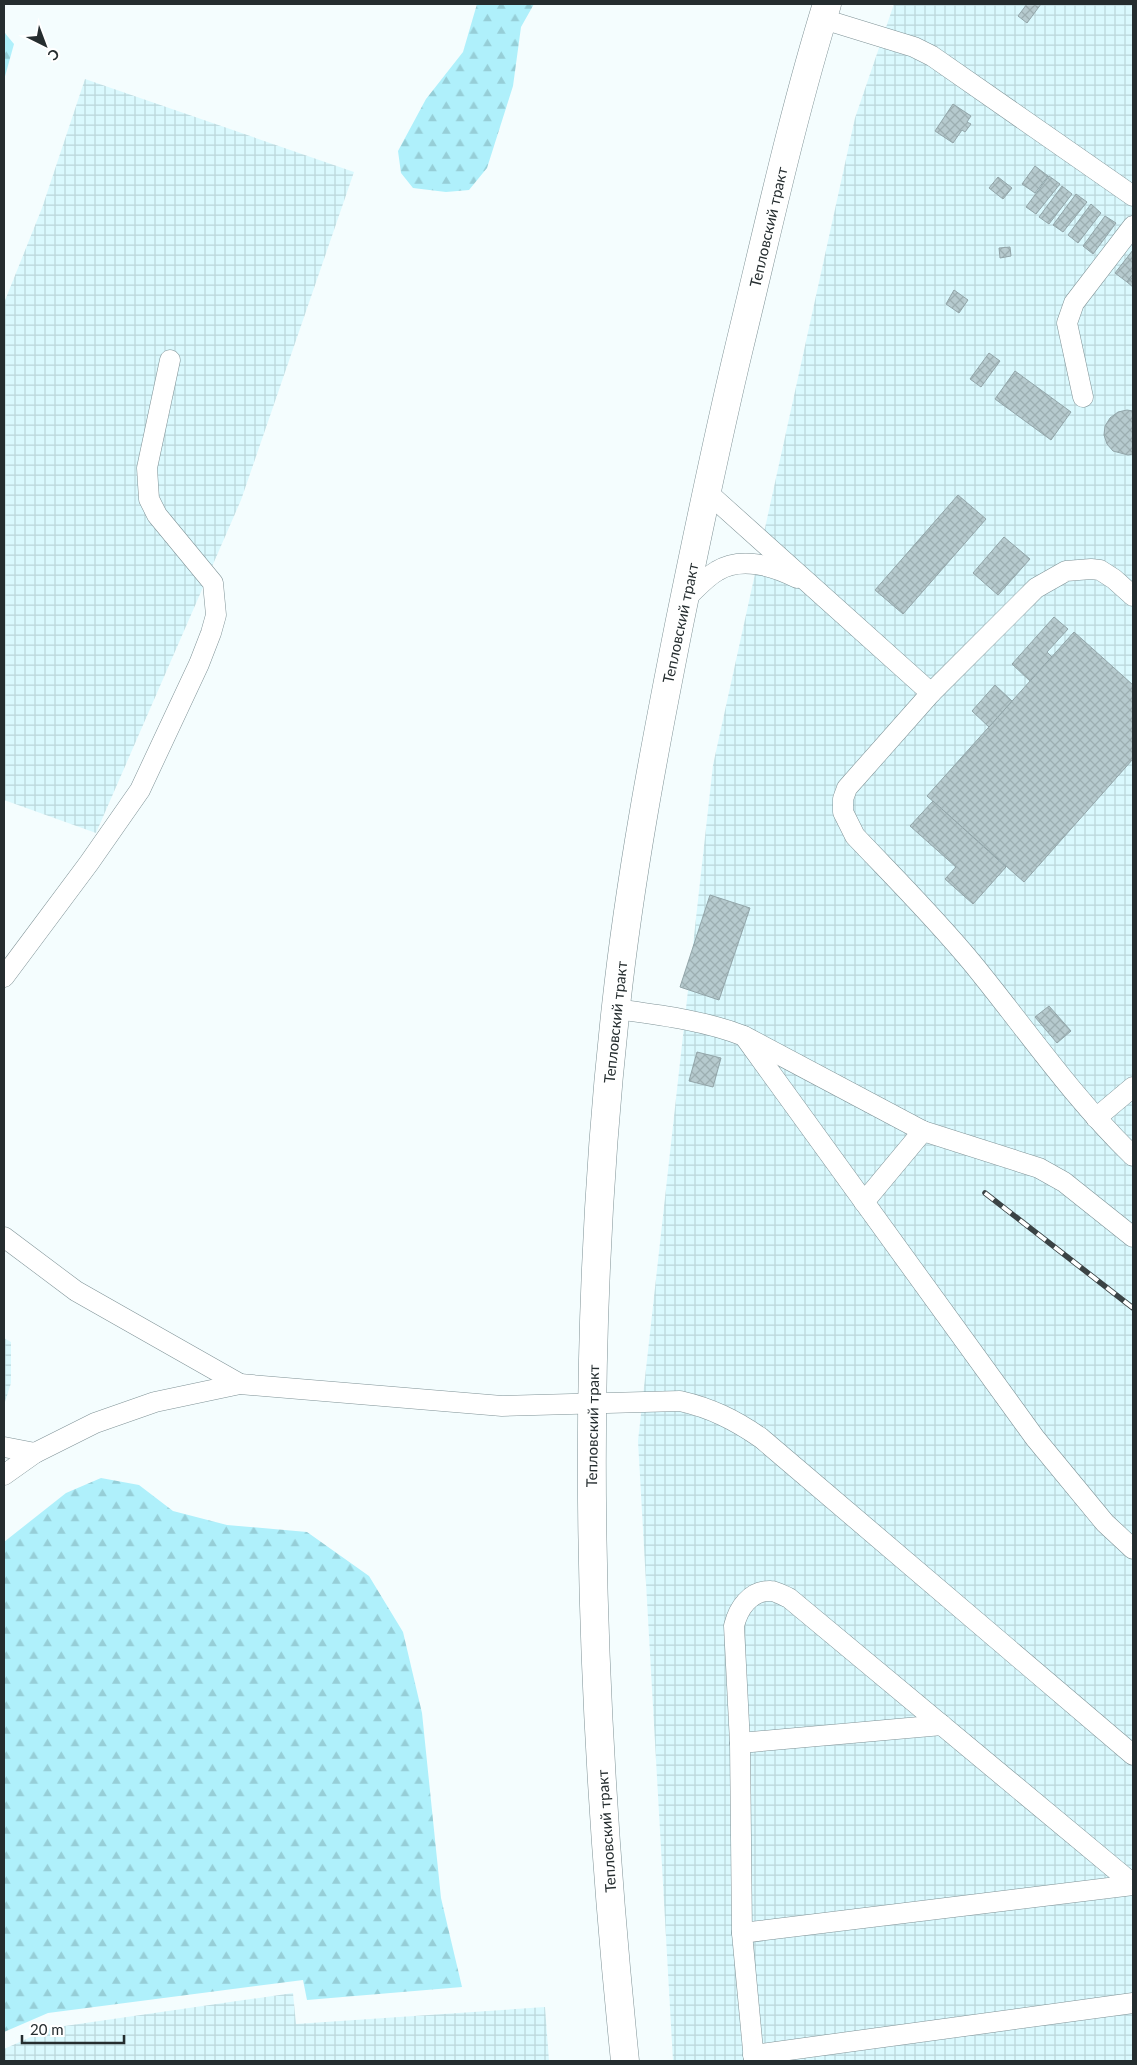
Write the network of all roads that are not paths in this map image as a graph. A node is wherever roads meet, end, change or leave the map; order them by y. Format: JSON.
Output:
{"nodes":[{"id":1,"x":825,"y":11,"type":"edge"},
{"id":2,"x":1133,"y":196,"type":"edge"},
{"id":3,"x":1133,"y":226,"type":"edge"},
{"id":4,"x":170,"y":360,"type":"dead end"},
{"id":5,"x":1083,"y":397,"type":"dead end"},
{"id":6,"x":707,"y":492,"type":"junction"},
{"id":7,"x":812,"y":585,"type":"junction"},
{"id":8,"x":1133,"y":596,"type":"edge"},
{"id":9,"x":685,"y":599,"type":"junction"},
{"id":10,"x":931,"y":693,"type":"junction"},
{"id":11,"x":4,"y":977,"type":"edge"},
{"id":12,"x":615,"y":1009,"type":"junction"},
{"id":13,"x":744,"y":1036,"type":"junction"},
{"id":14,"x":1133,"y":1087,"type":"edge"},
{"id":15,"x":1096,"y":1118,"type":"junction"},
{"id":16,"x":923,"y":1131,"type":"junction"},
{"id":17,"x":1133,"y":1156,"type":"edge"},
{"id":18,"x":864,"y":1202,"type":"junction"},
{"id":19,"x":1133,"y":1237,"type":"edge"},
{"id":20,"x":4,"y":1238,"type":"edge"},
{"id":21,"x":240,"y":1384,"type":"junction"},
{"id":22,"x":591,"y":1404,"type":"junction"},
{"id":23,"x":4,"y":1447,"type":"edge"},
{"id":24,"x":35,"y":1453,"type":"junction"},
{"id":25,"x":4,"y":1475,"type":"edge"},
{"id":26,"x":1133,"y":1549,"type":"edge"},
{"id":27,"x":942,"y":1725,"type":"junction"},
{"id":28,"x":740,"y":1743,"type":"junction"},
{"id":29,"x":1133,"y":1755,"type":"edge"},
{"id":30,"x":1133,"y":1884,"type":"edge"},
{"id":31,"x":742,"y":1933,"type":"junction"},
{"id":32,"x":1133,"y":2003,"type":"edge"},
{"id":33,"x":754,"y":2058,"type":"edge"},
{"id":34,"x":625,"y":2061,"type":"edge"}],
"edges":[{"from":1,"to":2,"type":"lane"},
{"from":1,"to":6,"type":"main road","name":"Тепловский тракт"},
{"from":3,"to":5,"type":"lane"},
{"from":4,"to":11,"type":"lane"},
{"from":6,"to":7,"type":"lane"},
{"from":6,"to":9,"type":"main road","name":"Тепловский тракт"},
{"from":7,"to":9,"type":"lane"},
{"from":7,"to":10,"type":"lane"},
{"from":8,"to":10,"type":"lane"},
{"from":9,"to":12,"type":"main road","name":"Тепловский тракт"},
{"from":10,"to":15,"type":"lane"},
{"from":12,"to":13,"type":"lane"},
{"from":12,"to":22,"type":"main road","name":"Тепловский тракт"},
{"from":13,"to":16,"type":"lane"},
{"from":13,"to":18,"type":"lane"},
{"from":14,"to":15,"type":"lane"},
{"from":15,"to":17,"type":"lane"},
{"from":16,"to":18,"type":"lane"},
{"from":16,"to":19,"type":"lane"},
{"from":18,"to":26,"type":"lane"},
{"from":20,"to":21,"type":"lane"},
{"from":21,"to":22,"type":"lane"},
{"from":21,"to":24,"type":"lane"},
{"from":22,"to":29,"type":"lane"},
{"from":22,"to":34,"type":"main road","name":"Тепловский тракт"},
{"from":23,"to":24,"type":"lane"},
{"from":24,"to":25,"type":"lane"},
{"from":27,"to":28,"type":"lane"},
{"from":27,"to":28,"type":"lane"},
{"from":27,"to":30,"type":"lane"},
{"from":28,"to":31,"type":"lane"},
{"from":30,"to":31,"type":"lane"},
{"from":31,"to":33,"type":"lane"},
{"from":32,"to":33,"type":"lane"}]}
